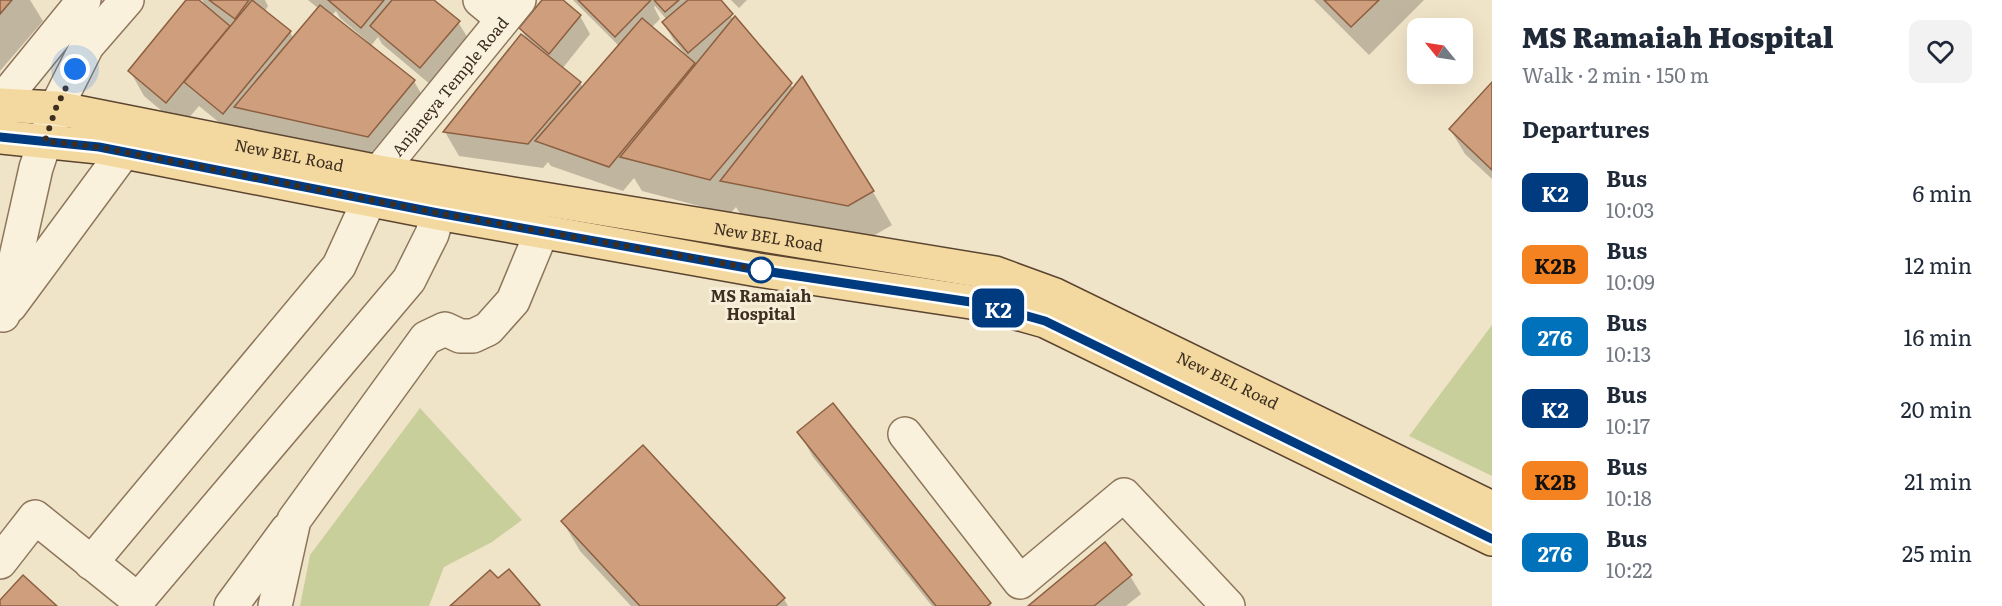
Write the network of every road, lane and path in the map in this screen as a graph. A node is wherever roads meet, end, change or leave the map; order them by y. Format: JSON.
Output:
{"nodes":[{"id":1,"x":84,"y":0,"type":"edge"},
{"id":2,"x":128,"y":0,"type":"edge"},
{"id":3,"x":501,"y":6,"type":"edge"},
{"id":4,"x":0,"y":104,"type":"edge"},
{"id":5,"x":56,"y":108,"type":"junction"},
{"id":6,"x":0,"y":137,"type":"edge"},
{"id":7,"x":45,"y":141,"type":"junction"},
{"id":8,"x":123,"y":153,"type":"junction"},
{"id":9,"x":375,"y":185,"type":"junction"},
{"id":10,"x":438,"y":213,"type":"junction"},
{"id":11,"x":542,"y":231,"type":"junction"},
{"id":12,"x":2,"y":317,"type":"edge"},
{"id":13,"x":905,"y":434,"type":"dead end"},
{"id":14,"x":1492,"y":508,"type":"edge"},
{"id":15,"x":294,"y":520,"type":"junction"},
{"id":16,"x":1492,"y":539,"type":"edge"},
{"id":17,"x":0,"y":562,"type":"edge"},
{"id":18,"x":91,"y":563,"type":"junction"},
{"id":19,"x":231,"y":606,"type":"edge"},
{"id":20,"x":275,"y":606,"type":"edge"},
{"id":21,"x":1228,"y":606,"type":"edge"}],
"edges":[{"from":1,"to":4,"type":"street"},
{"from":2,"to":5,"type":"street"},
{"from":3,"to":9,"type":"street","name":"Anjaneya Temple Road"},
{"from":4,"to":5,"type":"main road","name":"New BEL Road"},
{"from":5,"to":7,"type":"street"},
{"from":5,"to":9,"type":"main road","name":"New BEL Road"},
{"from":6,"to":7,"type":"main road","name":"New BEL Road"},
{"from":7,"to":8,"type":"main road","name":"New BEL Road"},
{"from":7,"to":12,"type":"street"},
{"from":8,"to":9,"type":"main road","name":"New BEL Road"},
{"from":8,"to":12,"type":"street"},
{"from":9,"to":10,"type":"main road","name":"New BEL Road"},
{"from":9,"to":14,"type":"main road","name":"New BEL Road"},
{"from":9,"to":18,"type":"street","name":"Anjaneya Temple Road"},
{"from":10,"to":11,"type":"main road","name":"New BEL Road"},
{"from":10,"to":18,"type":"street"},
{"from":11,"to":15,"type":"street"},
{"from":11,"to":16,"type":"main road","name":"New BEL Road"},
{"from":13,"to":21,"type":"street"},
{"from":15,"to":19,"type":"street"},
{"from":15,"to":20,"type":"street"},
{"from":17,"to":18,"type":"street"}]}
